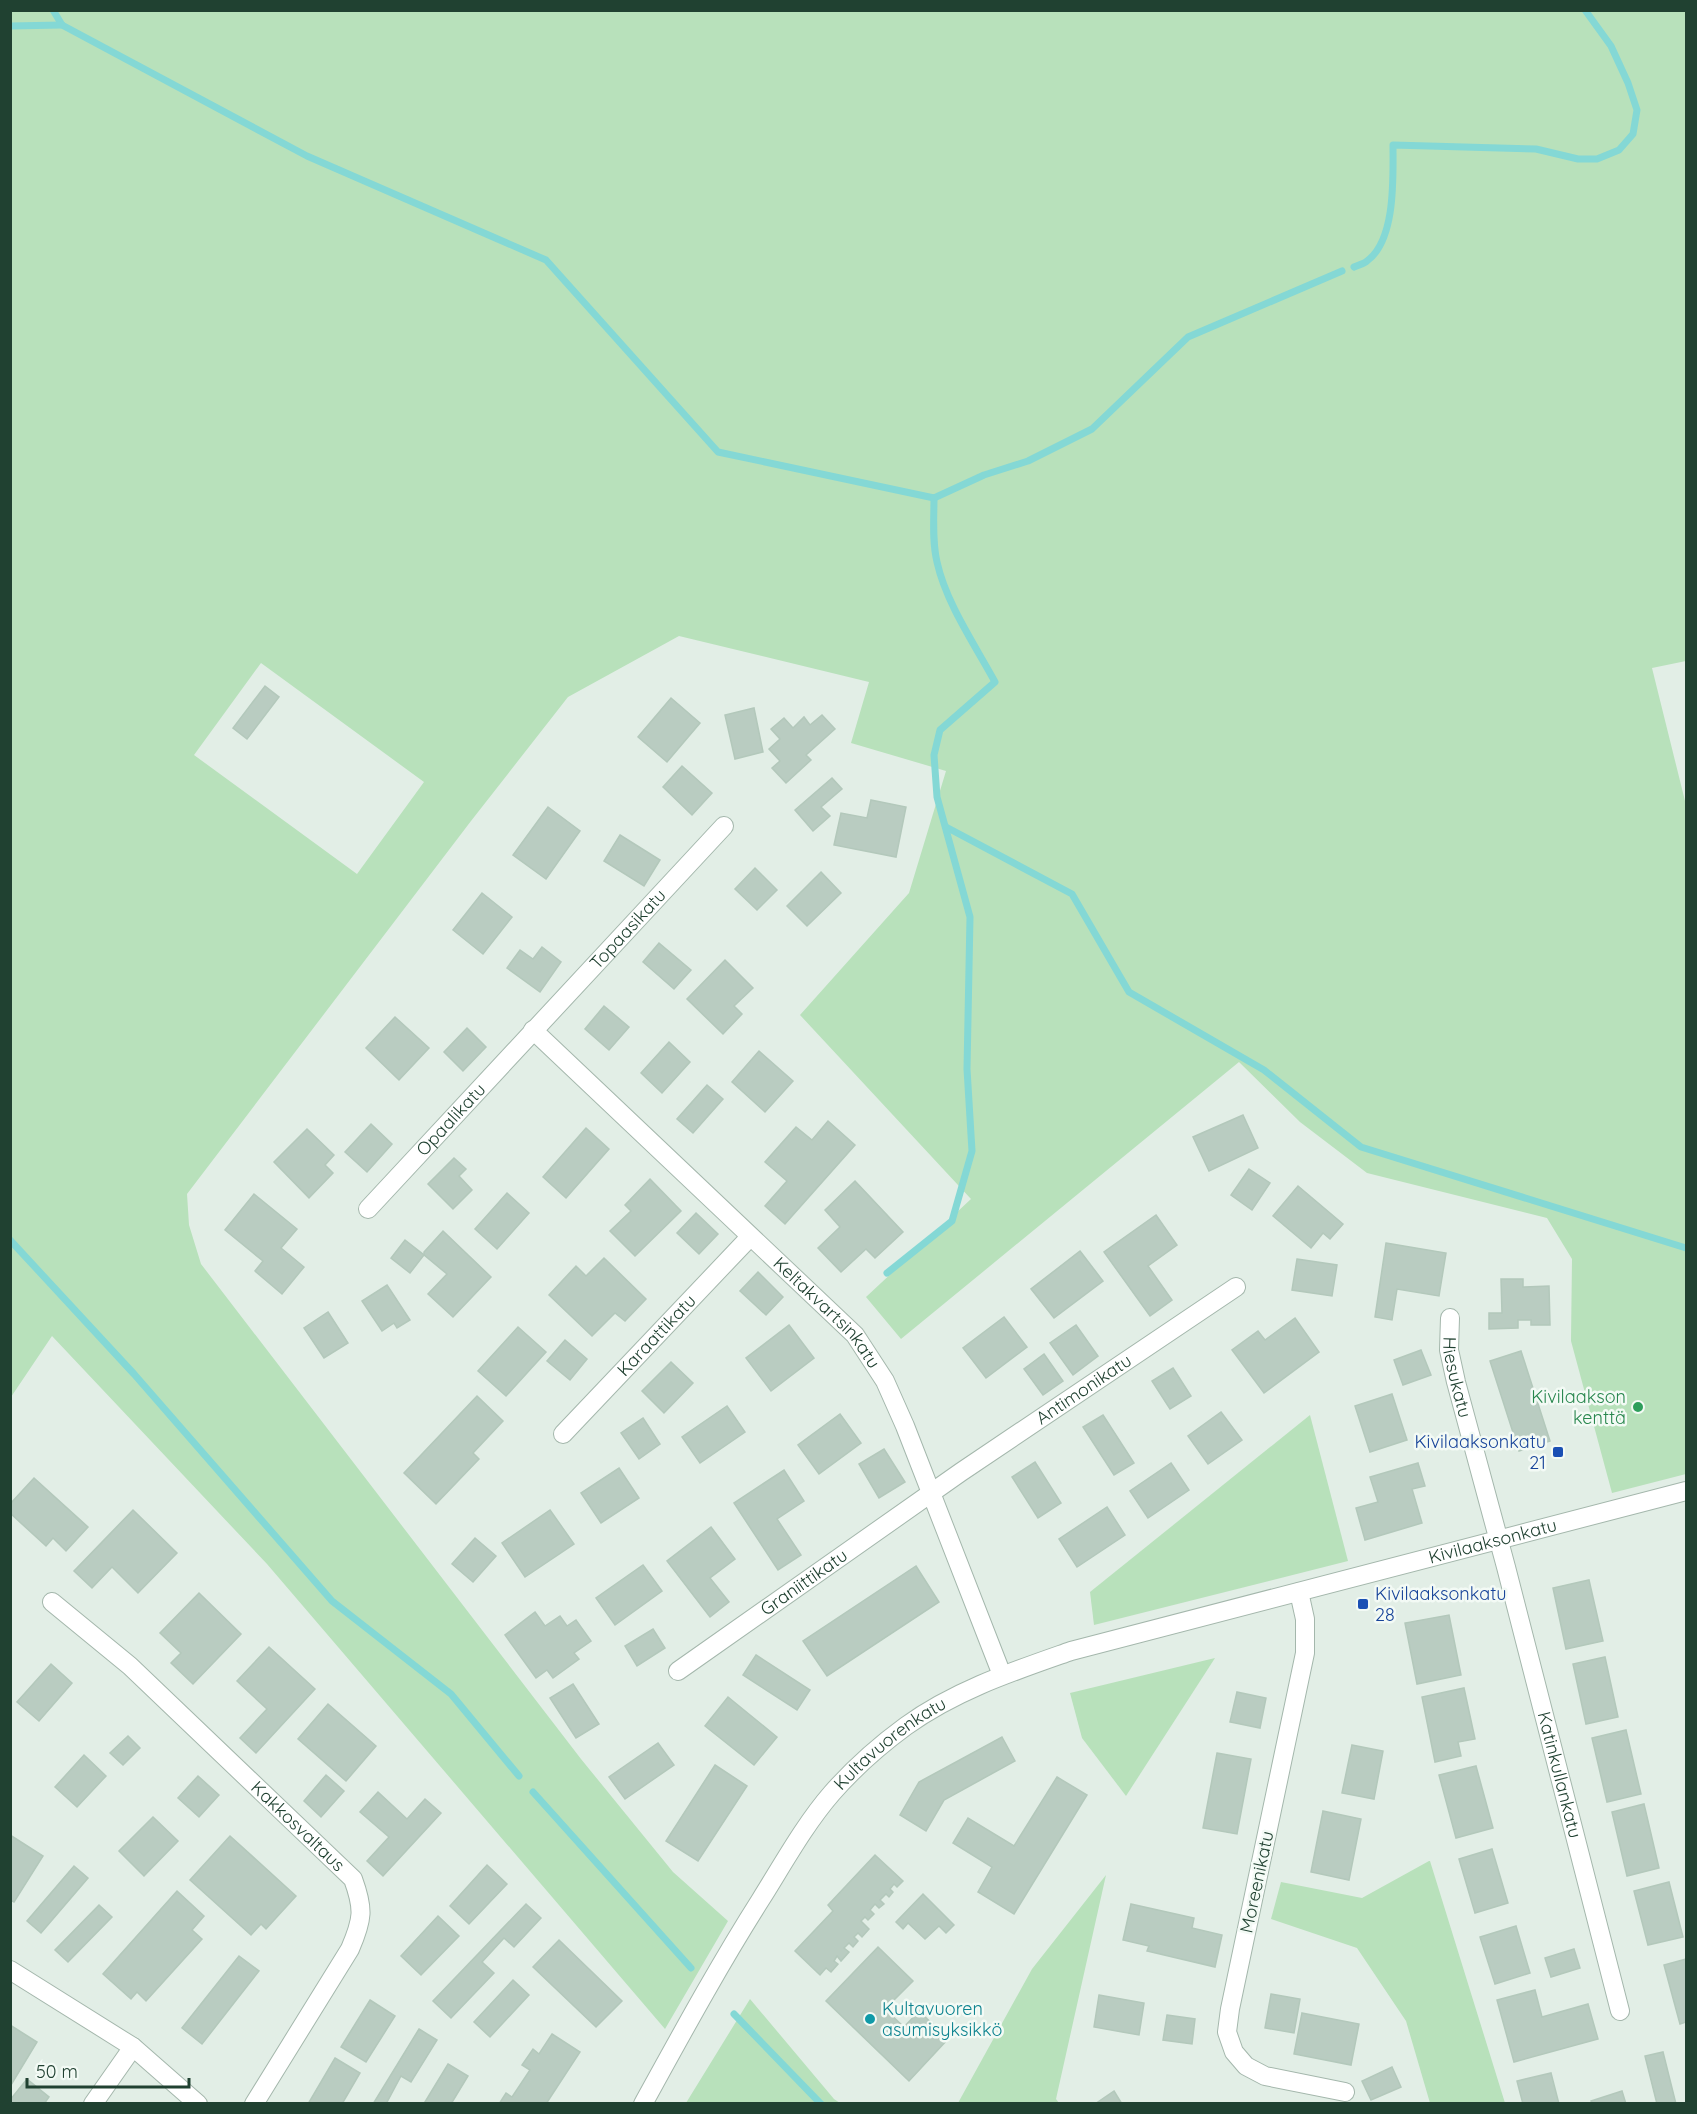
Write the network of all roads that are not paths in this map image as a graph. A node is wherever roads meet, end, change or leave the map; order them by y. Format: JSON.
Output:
{"nodes":[{"id":1,"x":724,"y":826,"type":"dead end"},
{"id":2,"x":533,"y":1030,"type":"junction"},
{"id":3,"x":368,"y":1209,"type":"dead end"},
{"id":4,"x":750,"y":1236,"type":"junction"},
{"id":5,"x":1236,"y":1287,"type":"dead end"},
{"id":6,"x":1450,"y":1318,"type":"dead end"},
{"id":7,"x":563,"y":1434,"type":"dead end"},
{"id":8,"x":1686,"y":1491,"type":"edge"},
{"id":9,"x":931,"y":1493,"type":"junction"},
{"id":10,"x":1499,"y":1540,"type":"junction"},
{"id":11,"x":1299,"y":1592,"type":"junction"},
{"id":12,"x":52,"y":1602,"type":"dead end"},
{"id":13,"x":678,"y":1671,"type":"dead end"},
{"id":14,"x":1002,"y":1675,"type":"junction"},
{"id":15,"x":10,"y":1970,"type":"edge"},
{"id":16,"x":1620,"y":2011,"type":"dead end"},
{"id":17,"x":133,"y":2047,"type":"junction"},
{"id":18,"x":1345,"y":2092,"type":"dead end"},
{"id":19,"x":93,"y":2103,"type":"edge"},
{"id":20,"x":198,"y":2103,"type":"edge"},
{"id":21,"x":254,"y":2103,"type":"edge"},
{"id":22,"x":643,"y":2103,"type":"edge"}],
"edges":[{"from":1,"to":2,"type":"street","name":"Topaasikatu"},
{"from":2,"to":3,"type":"street","name":"Opaalikatu"},
{"from":2,"to":4,"type":"street","name":"Keltakvartsinkatu"},
{"from":4,"to":7,"type":"street","name":"Karaattikatu"},
{"from":4,"to":9,"type":"street","name":"Keltakvartsinkatu"},
{"from":5,"to":9,"type":"street","name":"Antimonikatu"},
{"from":6,"to":10,"type":"street","name":"Hiesukatu"},
{"from":8,"to":10,"type":"street","name":"Kivilaaksonkatu"},
{"from":9,"to":13,"type":"street","name":"Graniittikatu"},
{"from":9,"to":14,"type":"street","name":"Keltakvartsinkatu"},
{"from":10,"to":11,"type":"street","name":"Kivilaaksonkatu"},
{"from":10,"to":16,"type":"street","name":"Katinkullankatu"},
{"from":11,"to":14,"type":"street","name":"Kultavuorenkatu"},
{"from":11,"to":18,"type":"street","name":"Moreenikatu"},
{"from":12,"to":21,"type":"street","name":"Kakkosvaltaus"},
{"from":14,"to":22,"type":"street","name":"Kultavuorenkatu"},
{"from":15,"to":17,"type":"street"},
{"from":17,"to":19,"type":"street"},
{"from":17,"to":20,"type":"street"}]}
